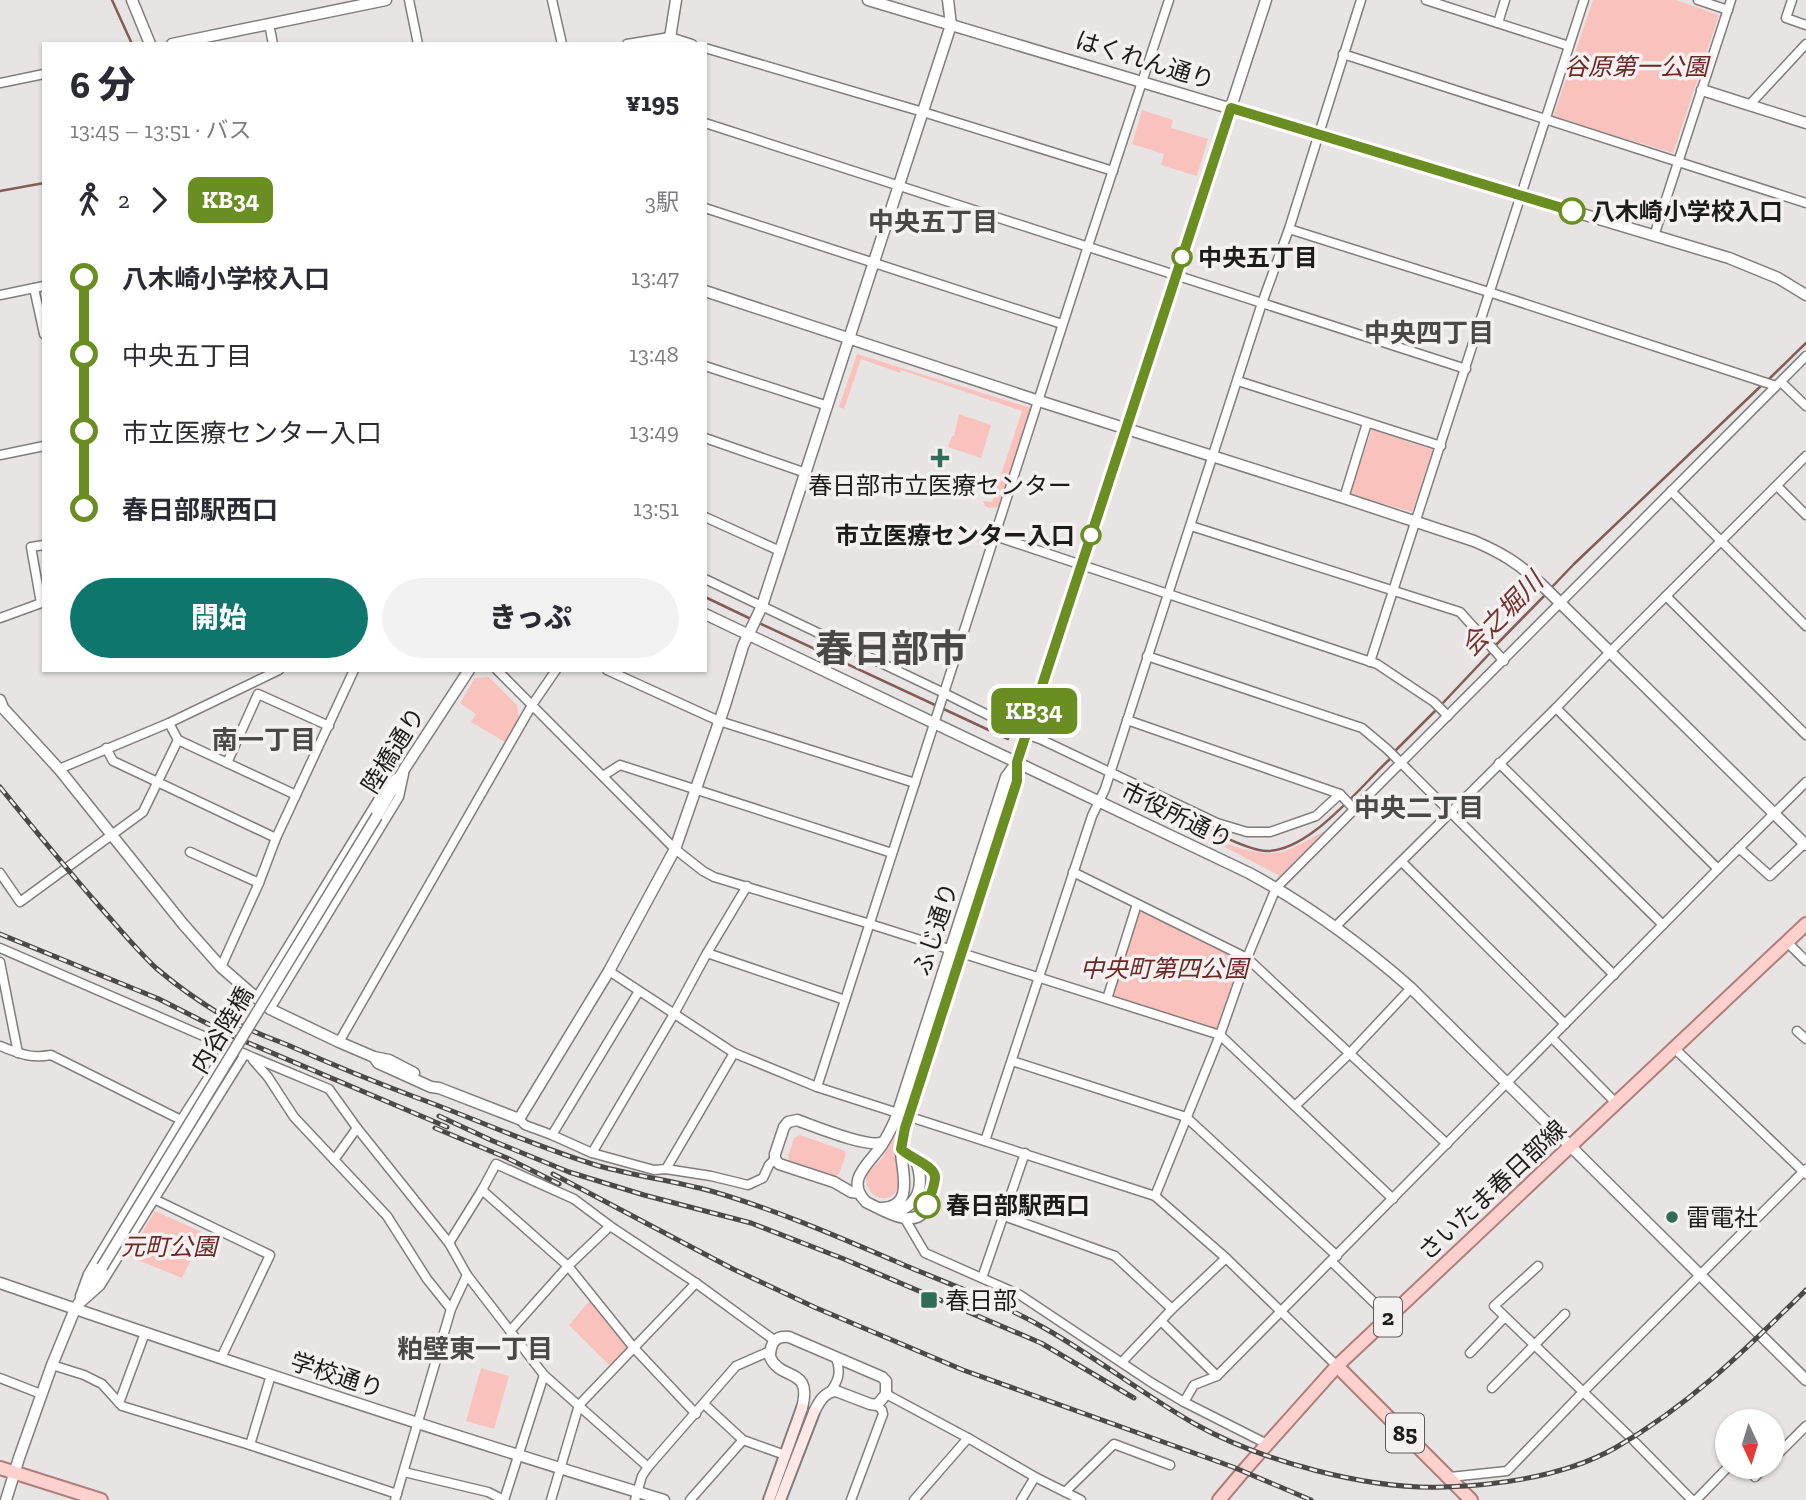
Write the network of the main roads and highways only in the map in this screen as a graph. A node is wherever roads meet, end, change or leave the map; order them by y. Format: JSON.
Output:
{"nodes":[{"id":1,"x":1806,"y":924,"type":"edge"},
{"id":2,"x":1337,"y":1366,"type":"junction"},
{"id":3,"x":0,"y":1468,"type":"edge"},
{"id":4,"x":101,"y":1500,"type":"edge"},
{"id":5,"x":769,"y":1500,"type":"edge"},
{"id":6,"x":780,"y":1500,"type":"edge"},
{"id":7,"x":1219,"y":1500,"type":"edge"},
{"id":8,"x":1471,"y":1500,"type":"edge"}],
"edges":[{"from":1,"to":2,"type":"main road","name":"さいたま春日部線","number":"2"},
{"from":2,"to":7,"type":"main road","name":"さいたま春日部線","number":"2"},
{"from":2,"to":8,"type":"main road","number":"85"},
{"from":3,"to":4,"type":"main road"},
{"from":5,"to":6,"type":"main road"}]}
